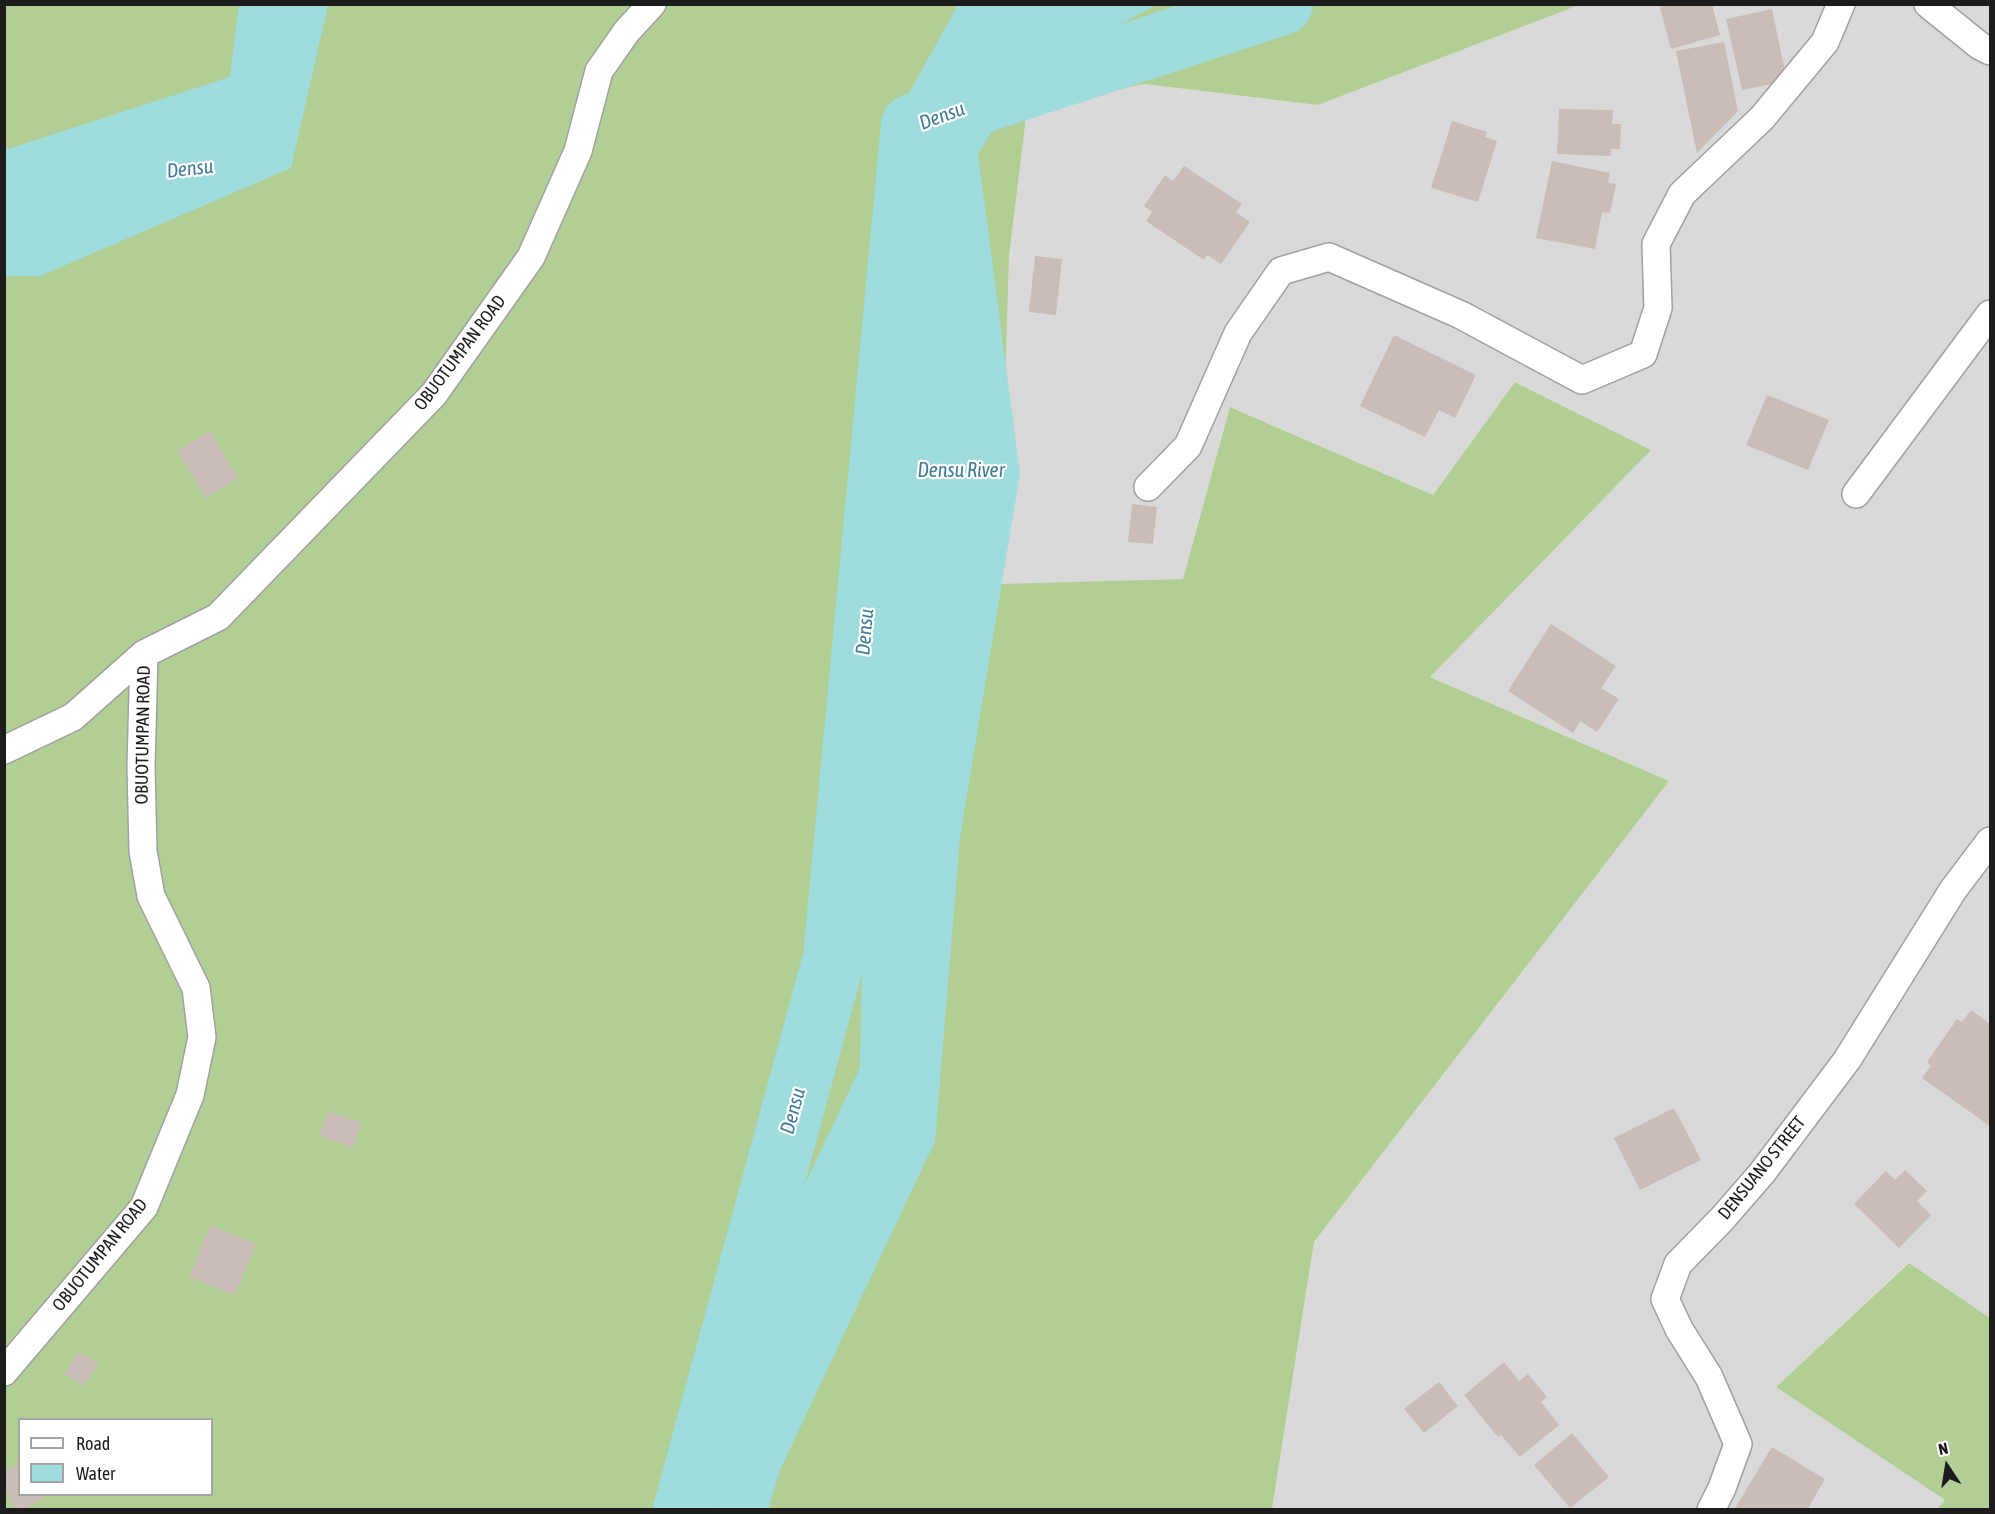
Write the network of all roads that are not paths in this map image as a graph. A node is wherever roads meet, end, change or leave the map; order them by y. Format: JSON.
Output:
{"nodes":[{"id":1,"x":652,"y":4,"type":"edge"},
{"id":2,"x":1842,"y":4,"type":"edge"},
{"id":3,"x":1928,"y":4,"type":"edge"},
{"id":4,"x":1990,"y":51,"type":"edge"},
{"id":5,"x":1990,"y":314,"type":"edge"},
{"id":6,"x":1148,"y":487,"type":"dead end"},
{"id":7,"x":1856,"y":494,"type":"dead end"},
{"id":8,"x":144,"y":654,"type":"junction"},
{"id":9,"x":4,"y":750,"type":"edge"},
{"id":10,"x":1990,"y":841,"type":"edge"},
{"id":11,"x":4,"y":1372,"type":"edge"},
{"id":12,"x":1711,"y":1509,"type":"edge"}],
"edges":[{"from":1,"to":8,"type":"street","name":"OBUOTUMPAN ROAD"},
{"from":2,"to":6,"type":"street"},
{"from":3,"to":4,"type":"street"},
{"from":5,"to":7,"type":"street"},
{"from":8,"to":9,"type":"street"},
{"from":8,"to":11,"type":"street","name":"OBUOTUMPAN ROAD"},
{"from":10,"to":12,"type":"street","name":"DENSUANO STREET"}]}
